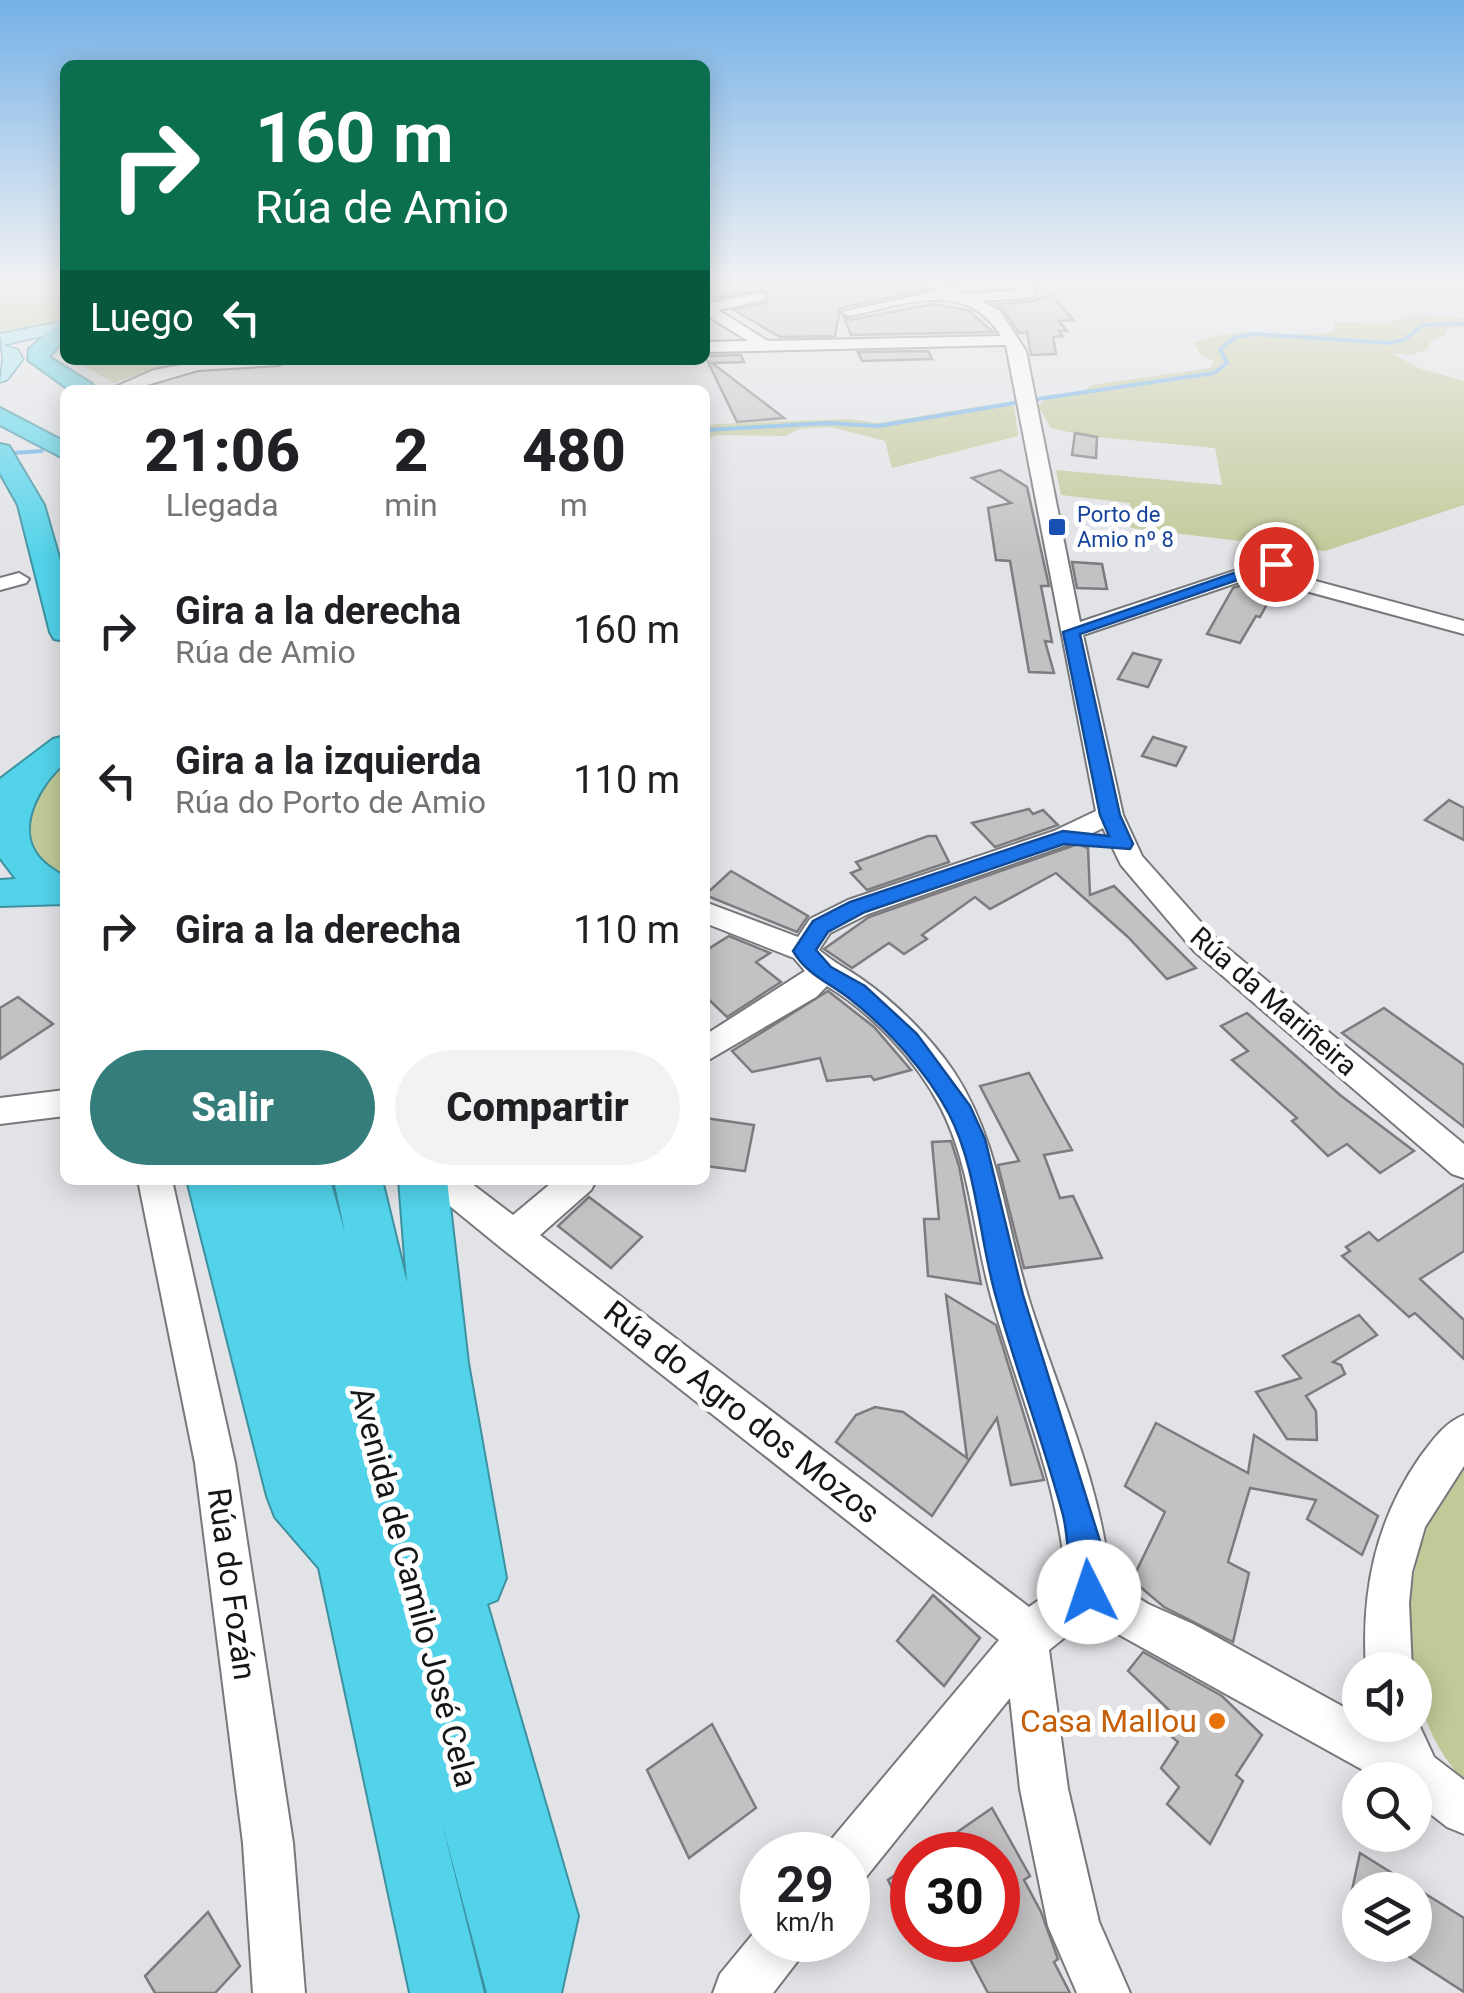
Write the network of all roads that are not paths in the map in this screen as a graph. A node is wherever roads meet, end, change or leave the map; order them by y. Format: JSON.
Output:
{"nodes":[{"id":1,"x":47,"y":374,"type":"edge"},
{"id":2,"x":161,"y":374,"type":"edge"},
{"id":3,"x":1022,"y":374,"type":"edge"},
{"id":4,"x":72,"y":385,"type":"edge"},
{"id":5,"x":130,"y":385,"type":"edge"},
{"id":6,"x":0,"y":396,"type":"edge"},
{"id":7,"x":0,"y":415,"type":"edge"},
{"id":8,"x":60,"y":426,"type":"edge"},
{"id":9,"x":60,"y":449,"type":"edge"},
{"id":10,"x":0,"y":451,"type":"edge"},
{"id":11,"x":1276,"y":564,"type":"dead end"},
{"id":12,"x":1255,"y":571,"type":"junction"},
{"id":13,"x":60,"y":613,"type":"edge"},
{"id":14,"x":1464,"y":628,"type":"edge"},
{"id":15,"x":1071,"y":632,"type":"junction"},
{"id":16,"x":60,"y":750,"type":"edge"},
{"id":17,"x":16,"y":786,"type":"edge"},
{"id":18,"x":1110,"y":815,"type":"junction"},
{"id":19,"x":1063,"y":838,"type":"junction"},
{"id":20,"x":1123,"y":844,"type":"junction"},
{"id":21,"x":0,"y":893,"type":"edge"},
{"id":22,"x":60,"y":897,"type":"edge"},
{"id":23,"x":60,"y":899,"type":"edge"},
{"id":24,"x":60,"y":899,"type":"edge"},
{"id":25,"x":0,"y":914,"type":"edge"},
{"id":26,"x":710,"y":914,"type":"edge"},
{"id":27,"x":814,"y":962,"type":"junction"},
{"id":28,"x":710,"y":1047,"type":"edge"},
{"id":29,"x":60,"y":1104,"type":"edge"},
{"id":30,"x":0,"y":1111,"type":"edge"},
{"id":31,"x":1464,"y":1164,"type":"edge"},
{"id":32,"x":156,"y":1185,"type":"edge"},
{"id":33,"x":212,"y":1185,"type":"edge"},
{"id":34,"x":261,"y":1185,"type":"edge"},
{"id":35,"x":307,"y":1185,"type":"edge"},
{"id":36,"x":359,"y":1185,"type":"edge"},
{"id":37,"x":438,"y":1185,"type":"edge"},
{"id":38,"x":439,"y":1185,"type":"edge"},
{"id":39,"x":573,"y":1185,"type":"edge"},
{"id":40,"x":513,"y":1236,"type":"junction"},
{"id":41,"x":1464,"y":1434,"type":"edge"},
{"id":42,"x":344,"y":1550,"type":"junction"},
{"id":43,"x":1089,"y":1592,"type":"junction"},
{"id":44,"x":1026,"y":1642,"type":"junction"},
{"id":45,"x":1387,"y":1652,"type":"edge"},
{"id":46,"x":484,"y":1708,"type":"junction"},
{"id":47,"x":1395,"y":1762,"type":"edge"},
{"id":48,"x":1432,"y":1785,"type":"edge"},
{"id":49,"x":1464,"y":1810,"type":"edge"},
{"id":50,"x":869,"y":1832,"type":"edge"},
{"id":51,"x":764,"y":1962,"type":"edge"},
{"id":52,"x":279,"y":1993,"type":"edge"},
{"id":53,"x":447,"y":1993,"type":"edge"},
{"id":54,"x":524,"y":1993,"type":"edge"},
{"id":55,"x":739,"y":1993,"type":"edge"},
{"id":56,"x":1104,"y":1993,"type":"edge"}],
"edges":[{"from":1,"to":4,"type":"highway"},
{"from":2,"to":5,"type":"street"},
{"from":3,"to":15,"type":"street","name":"Rúa da Mariñeira"},
{"from":6,"to":8,"type":"highway"},
{"from":7,"to":9,"type":"highway"},
{"from":10,"to":13,"type":"highway"},
{"from":11,"to":12,"type":"street"},
{"from":12,"to":14,"type":"street"},
{"from":12,"to":15,"type":"street"},
{"from":15,"to":18,"type":"street","name":"Rúa da Mariñeira"},
{"from":16,"to":17,"type":"highway"},
{"from":17,"to":22,"type":"highway"},
{"from":18,"to":19,"type":"street"},
{"from":18,"to":20,"type":"street","name":"Rúa da Mariñeira"},
{"from":19,"to":20,"type":"street"},
{"from":19,"to":27,"type":"street"},
{"from":20,"to":31,"type":"street","name":"Rúa da Mariñeira"},
{"from":21,"to":23,"type":"highway"},
{"from":24,"to":25,"type":"highway"},
{"from":26,"to":27,"type":"street"},
{"from":27,"to":28,"type":"street"},
{"from":27,"to":43,"type":"street"},
{"from":29,"to":30,"type":"street"},
{"from":32,"to":52,"type":"street","name":"Rúa do Fozán"},
{"from":33,"to":42,"type":"highway"},
{"from":34,"to":42,"type":"highway","name":"Avenida de Camilo José Cela"},
{"from":35,"to":54,"type":"highway","name":"Avenida de Camilo José Cela"},
{"from":36,"to":46,"type":"highway"},
{"from":37,"to":46,"type":"highway"},
{"from":38,"to":40,"type":"street","name":"Rúa do Agro dos Mozos"},
{"from":39,"to":40,"type":"street"},
{"from":40,"to":44,"type":"street","name":"Rúa do Agro dos Mozos"},
{"from":41,"to":45,"type":"street"},
{"from":42,"to":53,"type":"highway","name":"Avenida de Camilo José Cela"},
{"from":43,"to":44,"type":"street"},
{"from":43,"to":47,"type":"street"},
{"from":44,"to":50,"type":"street"},
{"from":44,"to":56,"type":"street"},
{"from":46,"to":54,"type":"highway"},
{"from":48,"to":49,"type":"street"},
{"from":51,"to":55,"type":"street"}]}
